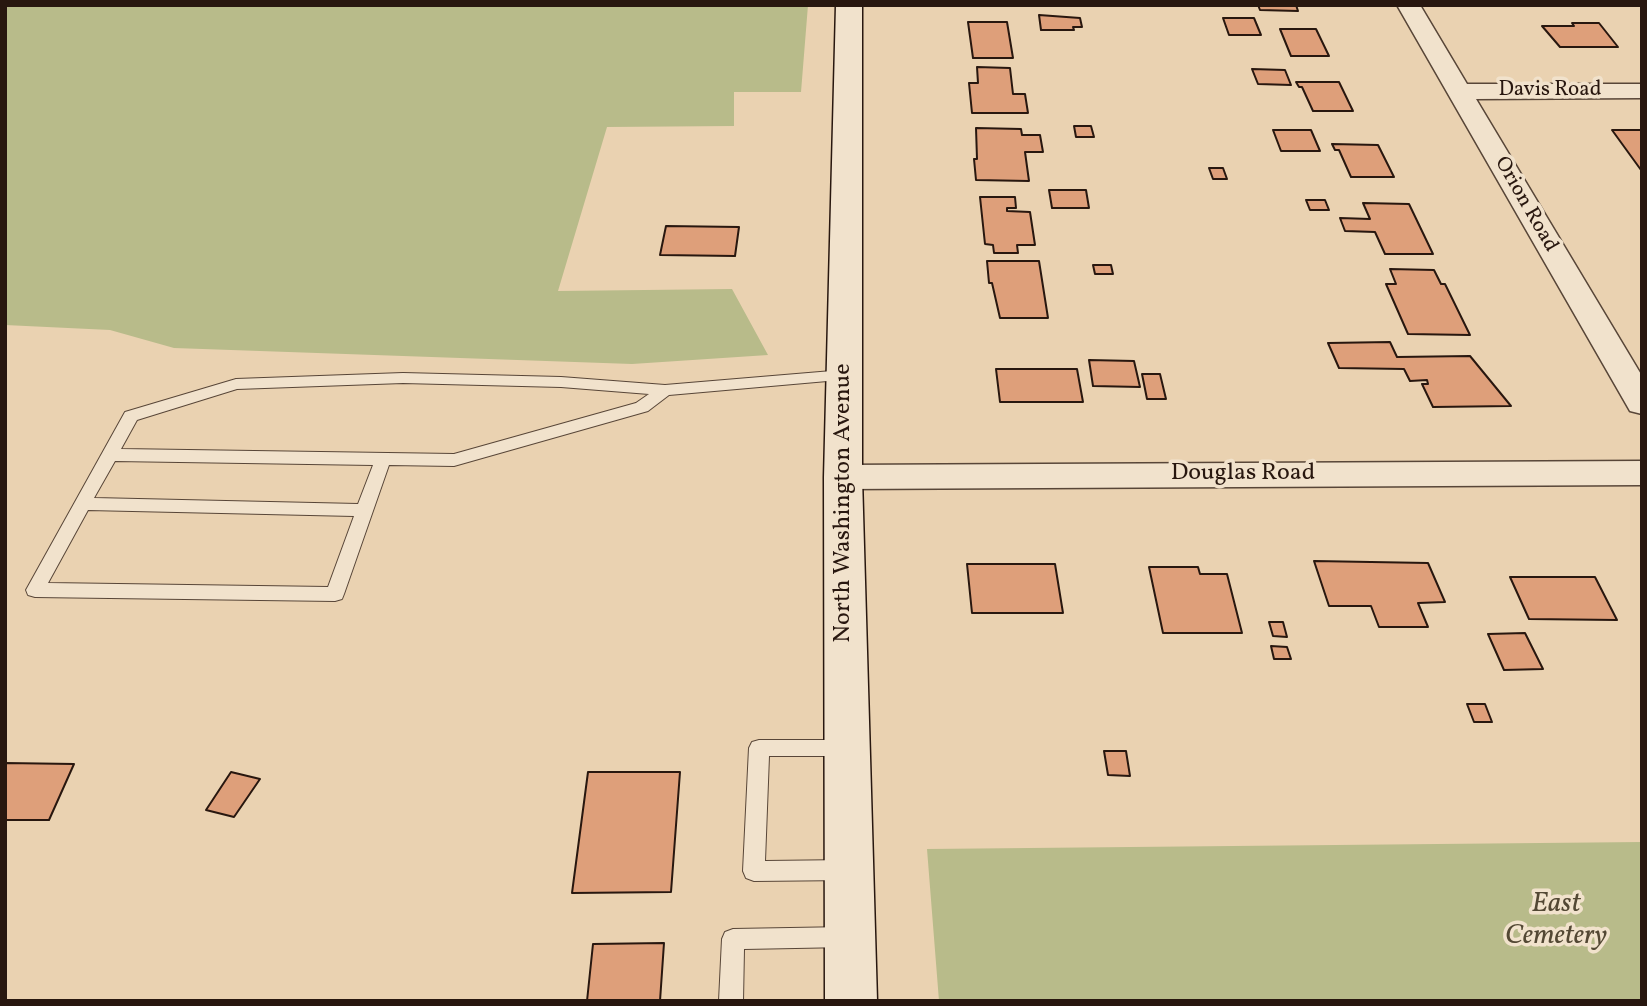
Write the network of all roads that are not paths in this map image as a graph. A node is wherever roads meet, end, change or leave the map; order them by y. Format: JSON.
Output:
{"nodes":[{"id":1,"x":849,"y":5,"type":"edge"},
{"id":2,"x":1408,"y":5,"type":"edge"},
{"id":3,"x":1642,"y":91,"type":"edge"},
{"id":4,"x":1459,"y":92,"type":"junction"},
{"id":5,"x":844,"y":375,"type":"junction"},
{"id":6,"x":665,"y":390,"type":"junction"},
{"id":7,"x":1642,"y":404,"type":"edge"},
{"id":8,"x":109,"y":455,"type":"junction"},
{"id":9,"x":383,"y":459,"type":"junction"},
{"id":10,"x":1642,"y":474,"type":"edge"},
{"id":11,"x":843,"y":477,"type":"junction"},
{"id":12,"x":82,"y":504,"type":"junction"},
{"id":13,"x":365,"y":510,"type":"junction"},
{"id":14,"x":847,"y":748,"type":"junction"},
{"id":15,"x":849,"y":870,"type":"junction"},
{"id":16,"x":850,"y":937,"type":"junction"},
{"id":17,"x":731,"y":1001,"type":"edge"},
{"id":18,"x":851,"y":1001,"type":"edge"}],
"edges":[{"from":1,"to":5,"type":"main road","name":"North Washington Avenue"},
{"from":2,"to":4,"type":"street","name":"Orion Road"},
{"from":3,"to":4,"type":"street","name":"Davis Road"},
{"from":4,"to":7,"type":"street","name":"Orion Road"},
{"from":5,"to":6,"type":"lane"},
{"from":5,"to":11,"type":"main road","name":"North Washington Avenue"},
{"from":6,"to":8,"type":"lane"},
{"from":6,"to":9,"type":"lane"},
{"from":8,"to":9,"type":"lane"},
{"from":8,"to":12,"type":"lane"},
{"from":9,"to":13,"type":"lane"},
{"from":10,"to":11,"type":"street","name":"Douglas Road"},
{"from":11,"to":14,"type":"main road","name":"North Washington Avenue"},
{"from":12,"to":13,"type":"lane"},
{"from":12,"to":13,"type":"lane"},
{"from":14,"to":15,"type":"main road","name":"North Washington Avenue"},
{"from":14,"to":15,"type":"lane"},
{"from":15,"to":16,"type":"main road","name":"North Washington Avenue"},
{"from":16,"to":17,"type":"lane"},
{"from":16,"to":18,"type":"main road","name":"North Washington Avenue"}]}
